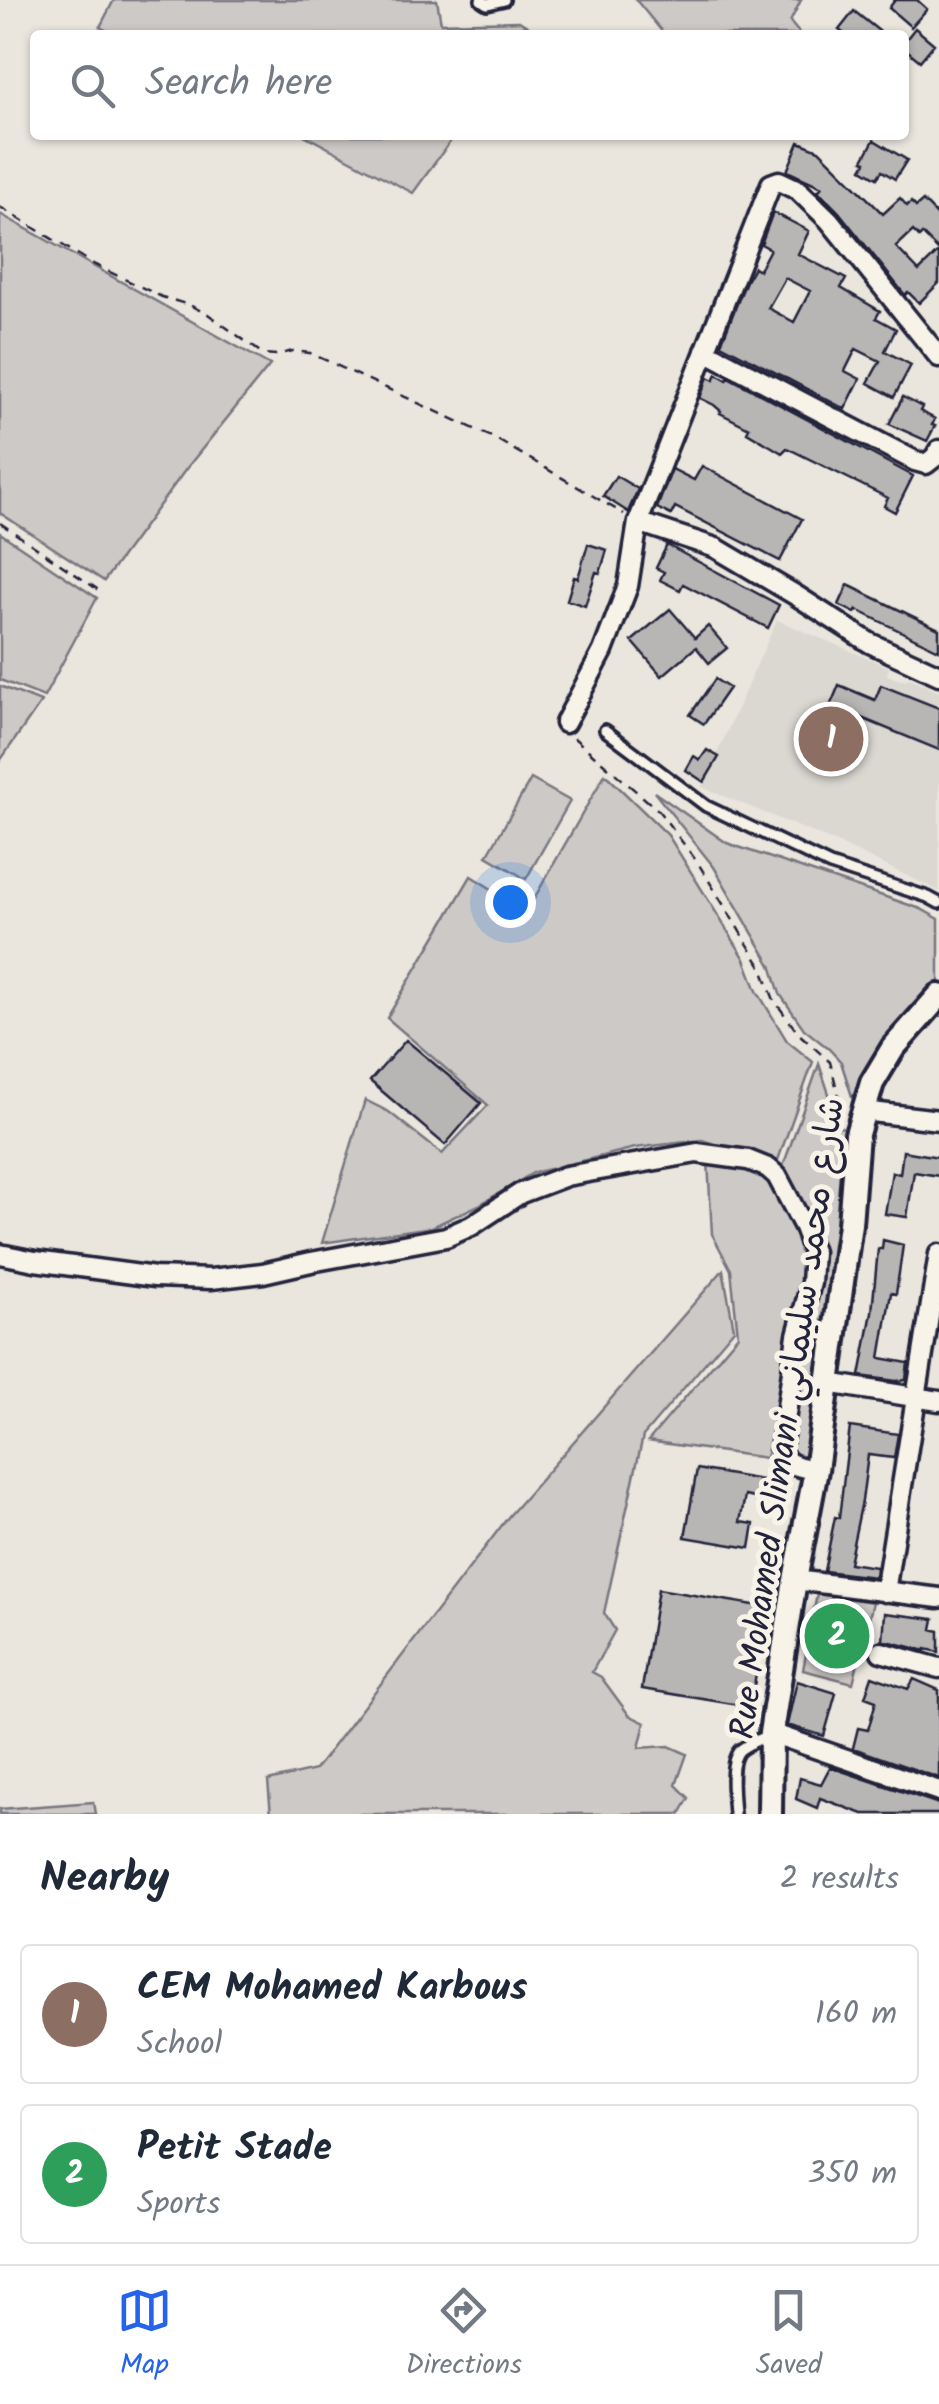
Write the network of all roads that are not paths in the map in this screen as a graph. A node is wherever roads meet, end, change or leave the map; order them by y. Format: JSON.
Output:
{"nodes":[{"id":1,"x":481,"y":0,"type":"edge"},
{"id":2,"x":504,"y":0,"type":"edge"},
{"id":3,"x":705,"y":351,"type":"junction"},
{"id":4,"x":939,"y":356,"type":"edge"},
{"id":5,"x":939,"y":450,"type":"edge"},
{"id":6,"x":638,"y":522,"type":"junction"},
{"id":7,"x":939,"y":675,"type":"edge"},
{"id":8,"x":565,"y":724,"type":"road end"},
{"id":9,"x":605,"y":730,"type":"dead end"},
{"id":10,"x":939,"y":904,"type":"edge"},
{"id":11,"x":939,"y":996,"type":"edge"},
{"id":12,"x":861,"y":1118,"type":"junction"},
{"id":13,"x":939,"y":1120,"type":"edge"},
{"id":14,"x":0,"y":1254,"type":"edge"},
{"id":15,"x":939,"y":1254,"type":"edge"},
{"id":16,"x":828,"y":1383,"type":"junction"},
{"id":17,"x":916,"y":1398,"type":"junction"},
{"id":18,"x":939,"y":1401,"type":"edge"},
{"id":19,"x":816,"y":1470,"type":"junction"},
{"id":20,"x":796,"y":1580,"type":"junction"},
{"id":21,"x":885,"y":1592,"type":"junction"},
{"id":22,"x":939,"y":1598,"type":"edge"},
{"id":23,"x":881,"y":1652,"type":"dead end"},
{"id":24,"x":939,"y":1668,"type":"edge"},
{"id":25,"x":771,"y":1733,"type":"junction"},
{"id":26,"x":939,"y":1791,"type":"edge"},
{"id":27,"x":734,"y":1814,"type":"edge"},
{"id":28,"x":770,"y":1814,"type":"edge"}],
"edges":[{"from":1,"to":2,"type":"lane"},
{"from":3,"to":4,"type":"street"},
{"from":3,"to":5,"type":"street"},
{"from":3,"to":6,"type":"street"},
{"from":6,"to":7,"type":"street"},
{"from":6,"to":8,"type":"street"},
{"from":9,"to":10,"type":"lane"},
{"from":11,"to":12,"type":"street","name":"Rue Mohamed Slimani شارع محمد سليماني"},
{"from":12,"to":13,"type":"street"},
{"from":12,"to":16,"type":"street","name":"Rue Mohamed Slimani شارع محمد سليماني"},
{"from":14,"to":19,"type":"street"},
{"from":15,"to":17,"type":"street"},
{"from":16,"to":17,"type":"street"},
{"from":16,"to":19,"type":"street","name":"Rue Mohamed Slimani شارع محمد سليماني"},
{"from":17,"to":18,"type":"street"},
{"from":17,"to":21,"type":"street"},
{"from":19,"to":20,"type":"street","name":"Rue Mohamed Slimani شارع محمد سليماني"},
{"from":20,"to":21,"type":"street"},
{"from":20,"to":25,"type":"street","name":"Rue Mohamed Slimani شارع محمد سليماني"},
{"from":21,"to":22,"type":"street"},
{"from":23,"to":24,"type":"street"},
{"from":25,"to":26,"type":"street"},
{"from":25,"to":27,"type":"lane"},
{"from":25,"to":28,"type":"street","name":"Rue Mohamed Slimani شارع محمد سليماني"}]}
